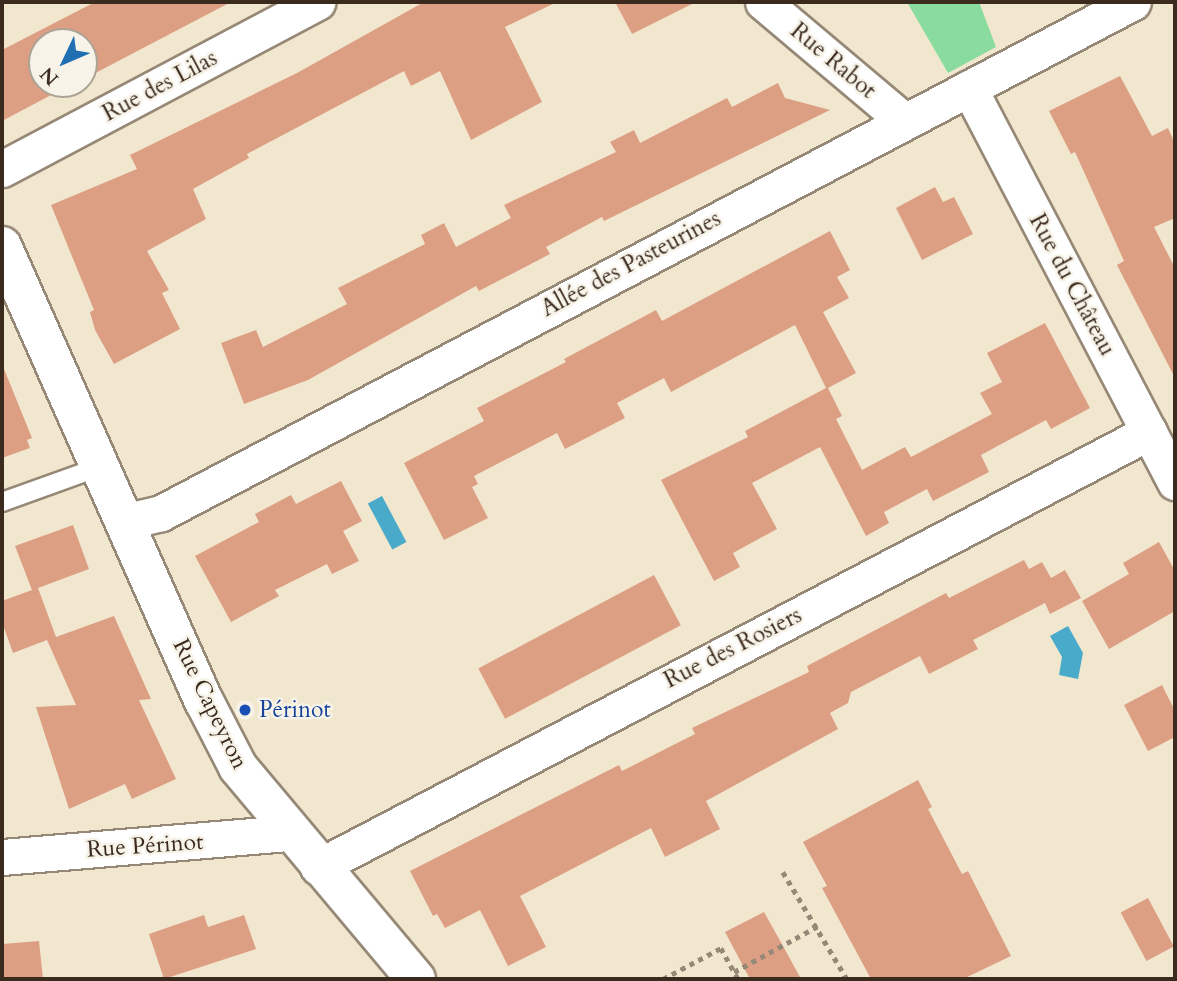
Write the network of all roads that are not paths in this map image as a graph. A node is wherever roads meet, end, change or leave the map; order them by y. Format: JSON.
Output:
{"nodes":[{"id":1,"x":318,"y":2,"type":"edge"},
{"id":2,"x":764,"y":2,"type":"edge"},
{"id":3,"x":1133,"y":2,"type":"edge"},
{"id":4,"x":969,"y":88,"type":"junction"},
{"id":5,"x":903,"y":120,"type":"junction"},
{"id":6,"x":2,"y":169,"type":"edge"},
{"id":7,"x":2,"y":246,"type":"edge"},
{"id":8,"x":1149,"y":432,"type":"junction"},
{"id":9,"x":102,"y":466,"type":"junction"},
{"id":10,"x":1175,"y":482,"type":"edge"},
{"id":11,"x":2,"y":502,"type":"edge"},
{"id":12,"x":127,"y":521,"type":"junction"},
{"id":13,"x":289,"y":833,"type":"junction"},
{"id":14,"x":2,"y":857,"type":"edge"},
{"id":15,"x":318,"y":867,"type":"junction"},
{"id":16,"x":415,"y":979,"type":"edge"}],
"edges":[{"from":1,"to":6,"type":"street","name":"Rue des Lilas"},
{"from":2,"to":5,"type":"street","name":"Rue Rabot"},
{"from":3,"to":4,"type":"street","name":"Allée des Pasteurines"},
{"from":4,"to":5,"type":"street","name":"Allée des Pasteurines"},
{"from":4,"to":8,"type":"street","name":"Rue du Château"},
{"from":5,"to":12,"type":"street","name":"Allée des Pasteurines"},
{"from":7,"to":9,"type":"street","name":"Rue Capeyron"},
{"from":8,"to":10,"type":"street","name":"Rue du Château"},
{"from":8,"to":15,"type":"street","name":"Rue des Rosiers"},
{"from":9,"to":11,"type":"lane"},
{"from":9,"to":12,"type":"street","name":"Rue Capeyron"},
{"from":12,"to":13,"type":"street","name":"Rue Capeyron"},
{"from":13,"to":14,"type":"street","name":"Rue Périnot"},
{"from":13,"to":15,"type":"street","name":"Rue Capeyron"},
{"from":15,"to":16,"type":"street","name":"Rue Capeyron"}]}
